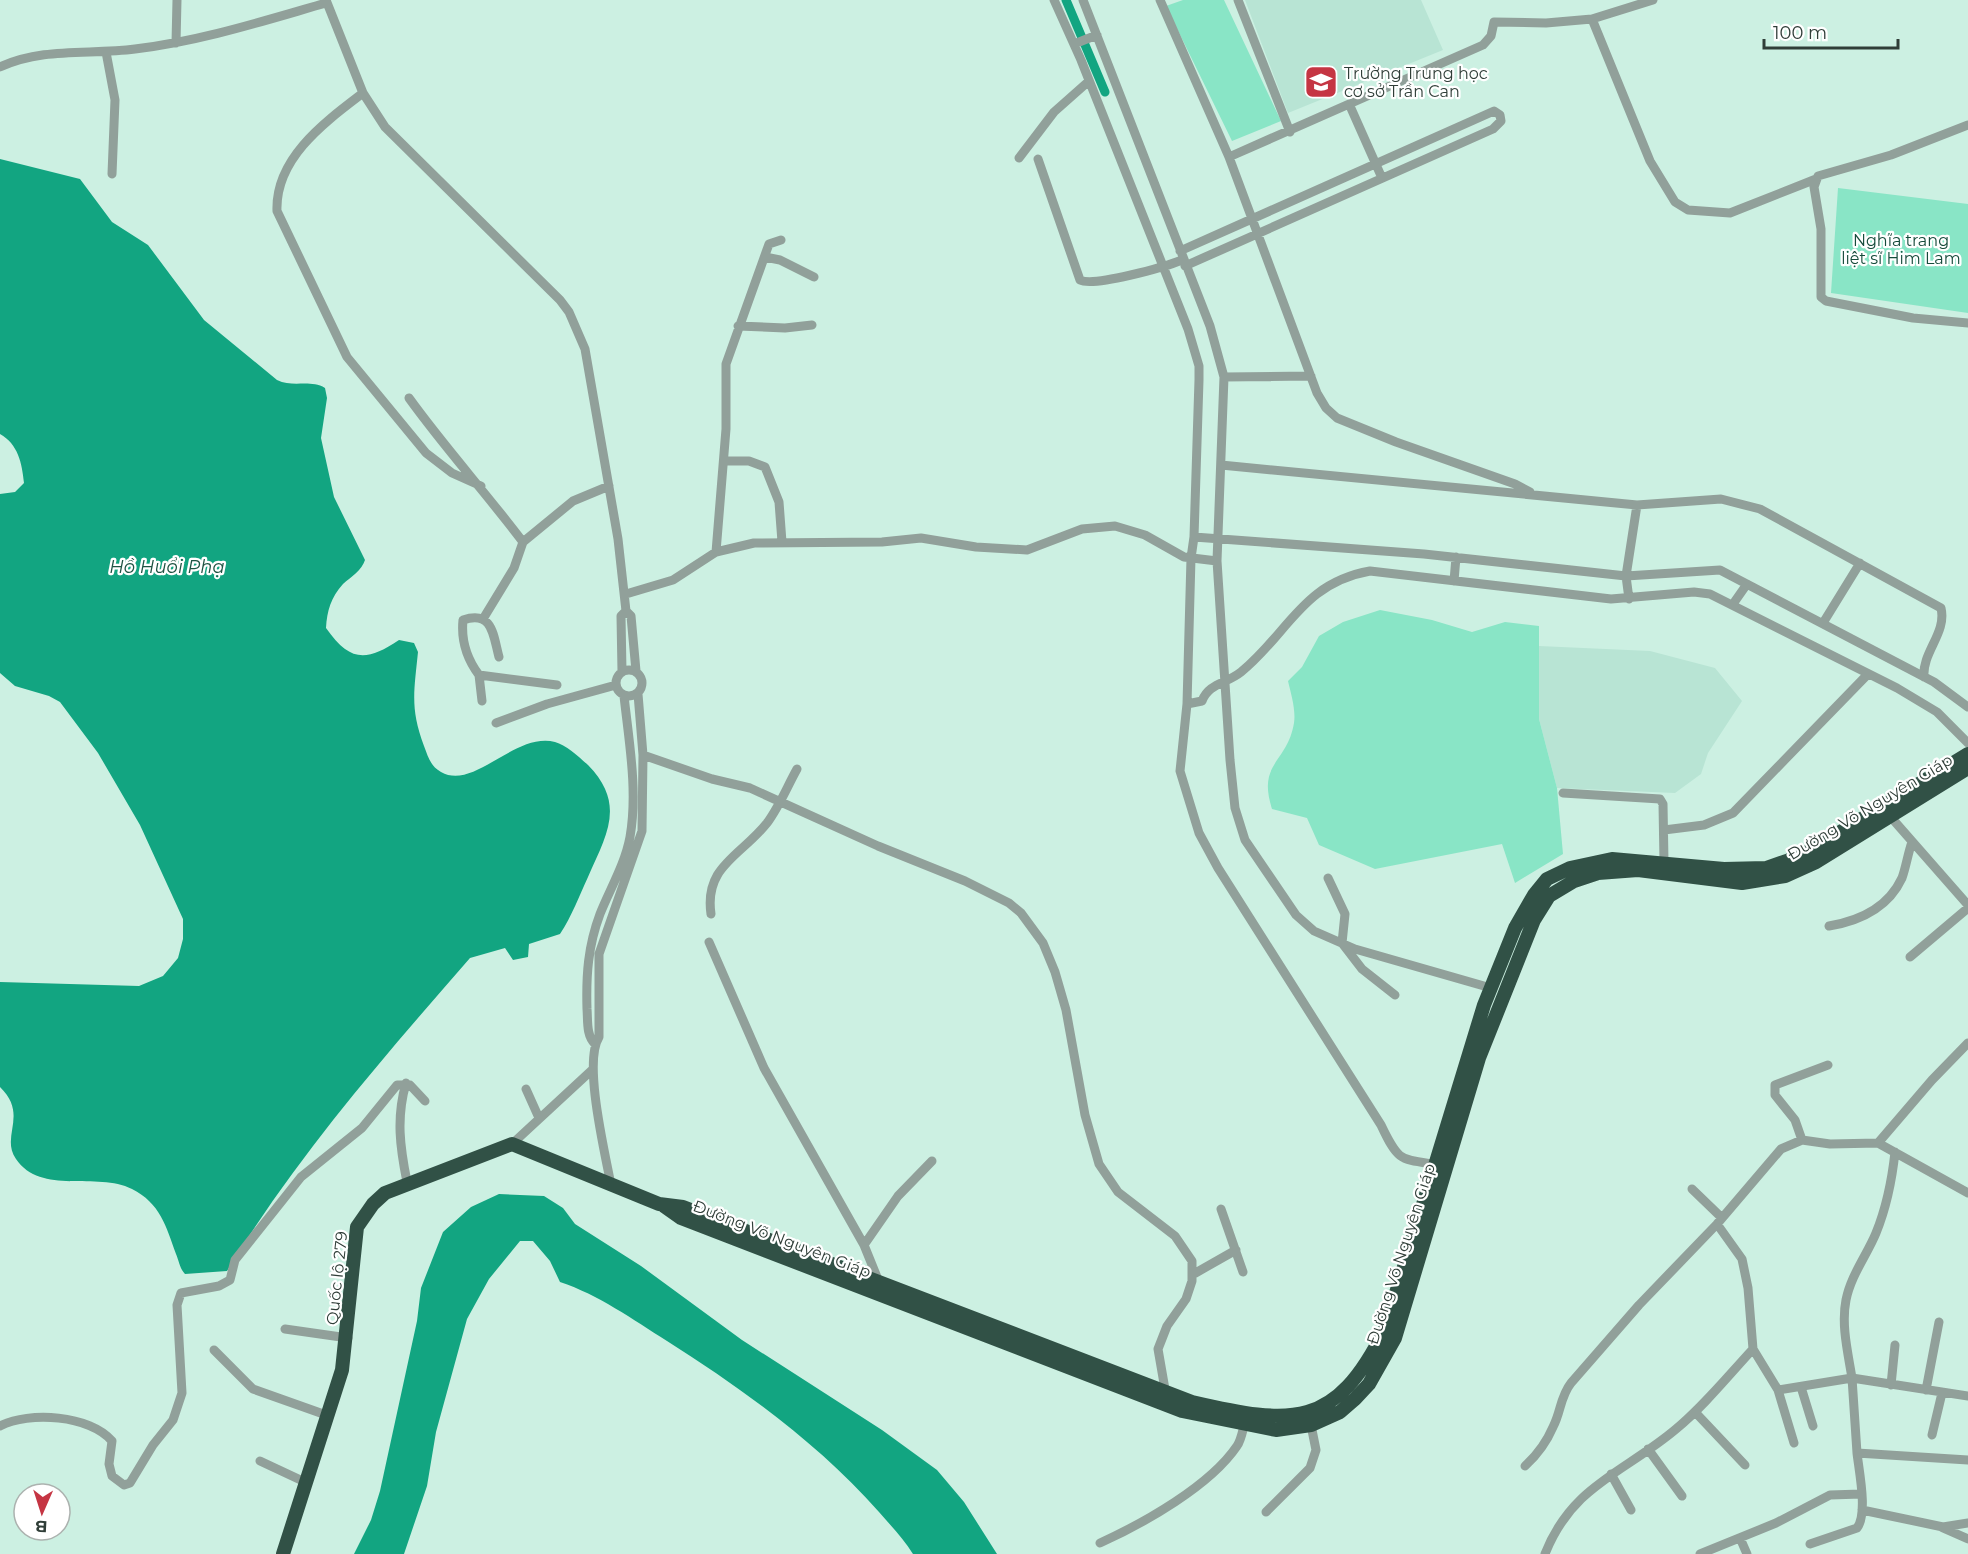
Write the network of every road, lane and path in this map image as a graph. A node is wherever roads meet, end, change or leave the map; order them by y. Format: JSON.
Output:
{"nodes":[{"id":1,"x":177,"y":0,"type":"edge"},
{"id":2,"x":1054,"y":0,"type":"edge"},
{"id":3,"x":1083,"y":0,"type":"edge"},
{"id":4,"x":1238,"y":0,"type":"edge"},
{"id":5,"x":1653,"y":0,"type":"edge"},
{"id":6,"x":1163,"y":1,"type":"edge"},
{"id":7,"x":326,"y":2,"type":"edge"},
{"id":8,"x":1592,"y":19,"type":"junction"},
{"id":9,"x":1097,"y":35,"type":"junction"},
{"id":10,"x":1080,"y":41,"type":"junction"},
{"id":11,"x":176,"y":43,"type":"junction"},
{"id":12,"x":106,"y":52,"type":"junction"},
{"id":13,"x":0,"y":67,"type":"edge"},
{"id":14,"x":1089,"y":81,"type":"junction"},
{"id":15,"x":363,"y":93,"type":"junction"},
{"id":16,"x":1350,"y":106,"type":"junction"},
{"id":17,"x":1968,"y":125,"type":"edge"},
{"id":18,"x":1290,"y":132,"type":"junction"},
{"id":19,"x":1229,"y":157,"type":"junction"},
{"id":20,"x":1018,"y":158,"type":"dead end"},
{"id":21,"x":1038,"y":159,"type":"dead end"},
{"id":22,"x":1375,"y":164,"type":"junction"},
{"id":23,"x":112,"y":174,"type":"dead end"},
{"id":24,"x":1382,"y":178,"type":"junction"},
{"id":25,"x":1816,"y":179,"type":"junction"},
{"id":26,"x":1252,"y":219,"type":"junction"},
{"id":27,"x":1257,"y":233,"type":"junction"},
{"id":28,"x":781,"y":240,"type":"dead end"},
{"id":29,"x":765,"y":257,"type":"junction"},
{"id":30,"x":1182,"y":259,"type":"junction"},
{"id":31,"x":1163,"y":267,"type":"junction"},
{"id":32,"x":814,"y":277,"type":"dead end"},
{"id":33,"x":1968,"y":323,"type":"edge"},
{"id":34,"x":812,"y":325,"type":"dead end"},
{"id":35,"x":738,"y":326,"type":"junction"},
{"id":36,"x":1311,"y":376,"type":"junction"},
{"id":37,"x":1224,"y":377,"type":"junction"},
{"id":38,"x":409,"y":398,"type":"dead end"},
{"id":39,"x":724,"y":461,"type":"junction"},
{"id":40,"x":1221,"y":465,"type":"junction"},
{"id":41,"x":481,"y":486,"type":"junction"},
{"id":42,"x":609,"y":486,"type":"junction"},
{"id":43,"x":1534,"y":495,"type":"junction"},
{"id":44,"x":1637,"y":505,"type":"junction"},
{"id":45,"x":1194,"y":537,"type":"junction"},
{"id":46,"x":1219,"y":538,"type":"junction"},
{"id":47,"x":523,"y":542,"type":"junction"},
{"id":48,"x":782,"y":542,"type":"junction"},
{"id":49,"x":716,"y":552,"type":"junction"},
{"id":50,"x":1191,"y":558,"type":"junction"},
{"id":51,"x":1217,"y":561,"type":"junction"},
{"id":52,"x":1456,"y":562,"type":"junction"},
{"id":53,"x":1860,"y":563,"type":"junction"},
{"id":54,"x":1454,"y":580,"type":"junction"},
{"id":55,"x":1627,"y":580,"type":"junction"},
{"id":56,"x":1745,"y":587,"type":"junction"},
{"id":57,"x":626,"y":594,"type":"junction"},
{"id":58,"x":1629,"y":597,"type":"junction"},
{"id":59,"x":1734,"y":603,"type":"junction"},
{"id":60,"x":626,"y":611,"type":"junction"},
{"id":61,"x":483,"y":619,"type":"junction"},
{"id":62,"x":1824,"y":624,"type":"junction"},
{"id":63,"x":499,"y":657,"type":"dead end"},
{"id":64,"x":636,"y":671,"type":"junction"},
{"id":65,"x":622,"y":672,"type":"junction"},
{"id":66,"x":1868,"y":674,"type":"junction"},
{"id":67,"x":479,"y":675,"type":"junction"},
{"id":68,"x":1924,"y":677,"type":"junction"},
{"id":69,"x":1226,"y":682,"type":"junction"},
{"id":70,"x":616,"y":685,"type":"junction"},
{"id":71,"x":557,"y":686,"type":"dead end"},
{"id":72,"x":638,"y":694,"type":"junction"},
{"id":73,"x":624,"y":696,"type":"junction"},
{"id":74,"x":482,"y":701,"type":"dead end"},
{"id":75,"x":1187,"y":704,"type":"junction"},
{"id":76,"x":1968,"y":707,"type":"edge"},
{"id":77,"x":496,"y":723,"type":"dead end"},
{"id":78,"x":1968,"y":743,"type":"edge"},
{"id":79,"x":1968,"y":754,"type":"edge"},
{"id":80,"x":643,"y":755,"type":"junction"},
{"id":81,"x":1968,"y":768,"type":"edge"},
{"id":82,"x":797,"y":769,"type":"dead end"},
{"id":83,"x":1563,"y":793,"type":"dead end"},
{"id":84,"x":779,"y":803,"type":"junction"},
{"id":85,"x":1889,"y":815,"type":"junction"},
{"id":86,"x":1664,"y":830,"type":"junction"},
{"id":87,"x":1912,"y":842,"type":"junction"},
{"id":88,"x":1664,"y":862,"type":"junction"},
{"id":89,"x":1328,"y":878,"type":"dead end"},
{"id":90,"x":1968,"y":907,"type":"edge"},
{"id":91,"x":711,"y":914,"type":"dead end"},
{"id":92,"x":1829,"y":926,"type":"dead end"},
{"id":93,"x":709,"y":942,"type":"dead end"},
{"id":94,"x":1342,"y":943,"type":"junction"},
{"id":95,"x":1910,"y":957,"type":"dead end"},
{"id":96,"x":1491,"y":988,"type":"junction"},
{"id":97,"x":1395,"y":995,"type":"dead end"},
{"id":98,"x":1968,"y":1043,"type":"edge"},
{"id":99,"x":595,"y":1044,"type":"junction"},
{"id":100,"x":1828,"y":1065,"type":"dead end"},
{"id":101,"x":592,"y":1071,"type":"junction"},
{"id":102,"x":406,"y":1083,"type":"junction"},
{"id":103,"x":526,"y":1089,"type":"dead end"},
{"id":104,"x":425,"y":1101,"type":"dead end"},
{"id":105,"x":539,"y":1118,"type":"junction"},
{"id":106,"x":1802,"y":1140,"type":"junction"},
{"id":107,"x":1878,"y":1143,"type":"junction"},
{"id":108,"x":512,"y":1144,"type":"junction"},
{"id":109,"x":1895,"y":1152,"type":"junction"},
{"id":110,"x":932,"y":1161,"type":"dead end"},
{"id":111,"x":1441,"y":1165,"type":"junction"},
{"id":112,"x":407,"y":1182,"type":"junction"},
{"id":113,"x":611,"y":1185,"type":"junction"},
{"id":114,"x":1692,"y":1189,"type":"dead end"},
{"id":115,"x":1968,"y":1193,"type":"edge"},
{"id":116,"x":1221,"y":1209,"type":"dead end"},
{"id":117,"x":1719,"y":1221,"type":"junction"},
{"id":118,"x":864,"y":1245,"type":"junction"},
{"id":119,"x":1236,"y":1250,"type":"junction"},
{"id":120,"x":1243,"y":1272,"type":"dead end"},
{"id":121,"x":1192,"y":1275,"type":"junction"},
{"id":122,"x":869,"y":1282,"type":"junction"},
{"id":123,"x":1939,"y":1322,"type":"dead end"},
{"id":124,"x":285,"y":1329,"type":"dead end"},
{"id":125,"x":348,"y":1338,"type":"junction"},
{"id":126,"x":1895,"y":1345,"type":"dead end"},
{"id":127,"x":1753,"y":1349,"type":"junction"},
{"id":128,"x":214,"y":1350,"type":"dead end"},
{"id":129,"x":1851,"y":1378,"type":"junction"},
{"id":130,"x":1891,"y":1385,"type":"junction"},
{"id":131,"x":1801,"y":1387,"type":"junction"},
{"id":132,"x":1778,"y":1390,"type":"junction"},
{"id":133,"x":1926,"y":1390,"type":"junction"},
{"id":134,"x":1942,"y":1393,"type":"junction"},
{"id":135,"x":1968,"y":1396,"type":"edge"},
{"id":136,"x":1166,"y":1399,"type":"junction"},
{"id":137,"x":1695,"y":1412,"type":"junction"},
{"id":138,"x":329,"y":1416,"type":"junction"},
{"id":139,"x":1245,"y":1420,"type":"junction"},
{"id":140,"x":1311,"y":1425,"type":"junction"},
{"id":141,"x":0,"y":1426,"type":"edge"},
{"id":142,"x":1813,"y":1426,"type":"dead end"},
{"id":143,"x":1932,"y":1435,"type":"dead end"},
{"id":144,"x":1794,"y":1443,"type":"dead end"},
{"id":145,"x":1648,"y":1449,"type":"junction"},
{"id":146,"x":1857,"y":1453,"type":"junction"},
{"id":147,"x":1968,"y":1460,"type":"edge"},
{"id":148,"x":260,"y":1461,"type":"dead end"},
{"id":149,"x":1745,"y":1465,"type":"dead end"},
{"id":150,"x":1525,"y":1466,"type":"dead end"},
{"id":151,"x":1611,"y":1474,"type":"junction"},
{"id":152,"x":307,"y":1483,"type":"junction"},
{"id":153,"x":1861,"y":1494,"type":"junction"},
{"id":154,"x":1682,"y":1496,"type":"dead end"},
{"id":155,"x":1631,"y":1510,"type":"dead end"},
{"id":156,"x":1862,"y":1510,"type":"junction"},
{"id":157,"x":1266,"y":1512,"type":"dead end"},
{"id":158,"x":1968,"y":1523,"type":"edge"},
{"id":159,"x":1943,"y":1527,"type":"junction"},
{"id":160,"x":1740,"y":1539,"type":"junction"},
{"id":161,"x":1968,"y":1539,"type":"edge"},
{"id":162,"x":1100,"y":1543,"type":"dead end"},
{"id":163,"x":1810,"y":1544,"type":"dead end"},
{"id":164,"x":283,"y":1554,"type":"edge"},
{"id":165,"x":1545,"y":1554,"type":"edge"},
{"id":166,"x":1700,"y":1554,"type":"edge"},
{"id":167,"x":1747,"y":1554,"type":"edge"}],
"edges":[{"from":1,"to":11,"type":"street"},
{"from":2,"to":10,"type":"street"},
{"from":3,"to":9,"type":"street"},
{"from":4,"to":18,"type":"street"},
{"from":5,"to":8,"type":"street"},
{"from":6,"to":19,"type":"street"},
{"from":7,"to":11,"type":"street"},
{"from":7,"to":15,"type":"street"},
{"from":8,"to":16,"type":"street"},
{"from":8,"to":25,"type":"street"},
{"from":9,"to":10,"type":"street"},
{"from":9,"to":30,"type":"street"},
{"from":10,"to":14,"type":"street"},
{"from":11,"to":12,"type":"street"},
{"from":12,"to":13,"type":"street"},
{"from":12,"to":23,"type":"street"},
{"from":14,"to":20,"type":"street"},
{"from":14,"to":31,"type":"street"},
{"from":15,"to":41,"type":"street"},
{"from":15,"to":42,"type":"street"},
{"from":16,"to":18,"type":"street"},
{"from":16,"to":22,"type":"street"},
{"from":17,"to":25,"type":"street"},
{"from":18,"to":19,"type":"street"},
{"from":19,"to":26,"type":"street"},
{"from":21,"to":31,"type":"street"},
{"from":22,"to":24,"type":"street"},
{"from":22,"to":24,"type":"street"},
{"from":22,"to":26,"type":"street"},
{"from":24,"to":27,"type":"street"},
{"from":25,"to":33,"type":"street"},
{"from":26,"to":27,"type":"street"},
{"from":26,"to":30,"type":"street"},
{"from":27,"to":30,"type":"street"},
{"from":27,"to":36,"type":"street"},
{"from":28,"to":29,"type":"street"},
{"from":29,"to":32,"type":"street"},
{"from":29,"to":35,"type":"street"},
{"from":30,"to":31,"type":"street"},
{"from":30,"to":37,"type":"street"},
{"from":31,"to":45,"type":"street"},
{"from":34,"to":35,"type":"street"},
{"from":35,"to":39,"type":"street"},
{"from":36,"to":37,"type":"street"},
{"from":36,"to":43,"type":"street"},
{"from":37,"to":40,"type":"street"},
{"from":38,"to":41,"type":"street"},
{"from":39,"to":48,"type":"street"},
{"from":39,"to":49,"type":"street"},
{"from":40,"to":43,"type":"street"},
{"from":40,"to":46,"type":"street"},
{"from":41,"to":47,"type":"street"},
{"from":42,"to":47,"type":"street"},
{"from":42,"to":57,"type":"street"},
{"from":43,"to":44,"type":"street"},
{"from":44,"to":53,"type":"street"},
{"from":44,"to":55,"type":"street"},
{"from":45,"to":46,"type":"street"},
{"from":45,"to":50,"type":"street"},
{"from":46,"to":51,"type":"street"},
{"from":46,"to":52,"type":"street"},
{"from":47,"to":61,"type":"street"},
{"from":48,"to":49,"type":"street"},
{"from":48,"to":50,"type":"street"},
{"from":49,"to":57,"type":"street"},
{"from":50,"to":51,"type":"street"},
{"from":50,"to":75,"type":"street"},
{"from":51,"to":69,"type":"street"},
{"from":52,"to":54,"type":"street"},
{"from":52,"to":55,"type":"street"},
{"from":53,"to":62,"type":"street"},
{"from":53,"to":68,"type":"street"},
{"from":54,"to":58,"type":"street"},
{"from":54,"to":69,"type":"street"},
{"from":55,"to":56,"type":"street"},
{"from":55,"to":58,"type":"street"},
{"from":56,"to":59,"type":"street"},
{"from":56,"to":62,"type":"street"},
{"from":57,"to":60,"type":"street"},
{"from":58,"to":59,"type":"street"},
{"from":59,"to":66,"type":"street"},
{"from":60,"to":64,"type":"street"},
{"from":60,"to":65,"type":"street"},
{"from":61,"to":63,"type":"street"},
{"from":61,"to":67,"type":"street"},
{"from":62,"to":68,"type":"street"},
{"from":64,"to":65,"type":"street"},
{"from":64,"to":72,"type":"street"},
{"from":65,"to":70,"type":"street"},
{"from":66,"to":78,"type":"street"},
{"from":66,"to":86,"type":"street"},
{"from":67,"to":71,"type":"street"},
{"from":67,"to":74,"type":"street"},
{"from":68,"to":76,"type":"street"},
{"from":69,"to":75,"type":"street"},
{"from":69,"to":94,"type":"street"},
{"from":70,"to":73,"type":"street"},
{"from":70,"to":77,"type":"street"},
{"from":72,"to":73,"type":"street"},
{"from":72,"to":80,"type":"street"},
{"from":73,"to":99,"type":"street"},
{"from":75,"to":111,"type":"street"},
{"from":79,"to":88,"type":"highway","name":"Đường Võ Nguyên Giáp"},
{"from":80,"to":84,"type":"street"},
{"from":80,"to":99,"type":"street"},
{"from":81,"to":85,"type":"highway","name":"Đường Võ Nguyên Giáp"},
{"from":82,"to":84,"type":"street"},
{"from":83,"to":86,"type":"street"},
{"from":84,"to":91,"type":"street"},
{"from":84,"to":121,"type":"street"},
{"from":85,"to":87,"type":"street"},
{"from":85,"to":111,"type":"highway","name":"Đường Võ Nguyên Giáp"},
{"from":86,"to":88,"type":"street"},
{"from":87,"to":90,"type":"street"},
{"from":87,"to":92,"type":"street"},
{"from":88,"to":96,"type":"highway","name":"Đường Võ Nguyên Giáp"},
{"from":89,"to":94,"type":"street"},
{"from":90,"to":95,"type":"street"},
{"from":93,"to":118,"type":"street"},
{"from":94,"to":96,"type":"street"},
{"from":94,"to":97,"type":"street"},
{"from":96,"to":111,"type":"highway","name":"Đường Võ Nguyên Giáp"},
{"from":98,"to":107,"type":"street"},
{"from":99,"to":101,"type":"street"},
{"from":100,"to":106,"type":"street"},
{"from":101,"to":105,"type":"street"},
{"from":101,"to":113,"type":"street"},
{"from":102,"to":104,"type":"street"},
{"from":102,"to":112,"type":"street"},
{"from":102,"to":141,"type":"street"},
{"from":103,"to":105,"type":"street"},
{"from":105,"to":108,"type":"street"},
{"from":106,"to":107,"type":"street"},
{"from":106,"to":117,"type":"street"},
{"from":107,"to":109,"type":"street"},
{"from":108,"to":112,"type":"highway","name":"Quốc lộ 279"},
{"from":108,"to":113,"type":"highway"},
{"from":109,"to":115,"type":"street"},
{"from":109,"to":129,"type":"street"},
{"from":110,"to":118,"type":"street"},
{"from":111,"to":139,"type":"highway","name":"Đường Võ Nguyên Giáp"},
{"from":111,"to":140,"type":"highway","name":"Đường Võ Nguyên Giáp"},
{"from":112,"to":125,"type":"highway","name":"Quốc lộ 279"},
{"from":113,"to":122,"type":"highway","name":"Đường Võ Nguyên Giáp"},
{"from":114,"to":117,"type":"street"},
{"from":116,"to":119,"type":"street"},
{"from":117,"to":127,"type":"street"},
{"from":117,"to":150,"type":"street"},
{"from":118,"to":122,"type":"street"},
{"from":119,"to":120,"type":"street"},
{"from":119,"to":121,"type":"street"},
{"from":121,"to":136,"type":"street"},
{"from":122,"to":136,"type":"highway","name":"Đường Võ Nguyên Giáp"},
{"from":123,"to":133,"type":"street"},
{"from":124,"to":125,"type":"street"},
{"from":125,"to":138,"type":"highway","name":"Quốc lộ 279"},
{"from":126,"to":130,"type":"street"},
{"from":127,"to":132,"type":"street"},
{"from":127,"to":137,"type":"street"},
{"from":128,"to":138,"type":"street"},
{"from":129,"to":130,"type":"street"},
{"from":129,"to":131,"type":"street"},
{"from":129,"to":146,"type":"street"},
{"from":130,"to":133,"type":"street"},
{"from":131,"to":132,"type":"street"},
{"from":131,"to":142,"type":"street"},
{"from":132,"to":144,"type":"street"},
{"from":133,"to":134,"type":"street"},
{"from":134,"to":135,"type":"street"},
{"from":134,"to":143,"type":"street"},
{"from":136,"to":139,"type":"highway","name":"Đường Võ Nguyên Giáp"},
{"from":137,"to":145,"type":"street"},
{"from":137,"to":149,"type":"street"},
{"from":138,"to":152,"type":"highway","name":"Quốc lộ 279"},
{"from":139,"to":140,"type":"highway","name":"Đường Võ Nguyên Giáp"},
{"from":139,"to":162,"type":"street"},
{"from":140,"to":157,"type":"street"},
{"from":145,"to":151,"type":"street"},
{"from":145,"to":154,"type":"street"},
{"from":146,"to":147,"type":"street"},
{"from":146,"to":153,"type":"street"},
{"from":148,"to":152,"type":"street"},
{"from":151,"to":155,"type":"street"},
{"from":151,"to":165,"type":"street"},
{"from":152,"to":164,"type":"highway","name":"Quốc lộ 279"},
{"from":153,"to":156,"type":"street"},
{"from":153,"to":160,"type":"street"},
{"from":156,"to":159,"type":"street"},
{"from":156,"to":163,"type":"street"},
{"from":158,"to":159,"type":"street"},
{"from":159,"to":161,"type":"street"},
{"from":160,"to":166,"type":"street"},
{"from":160,"to":167,"type":"street"}]}
